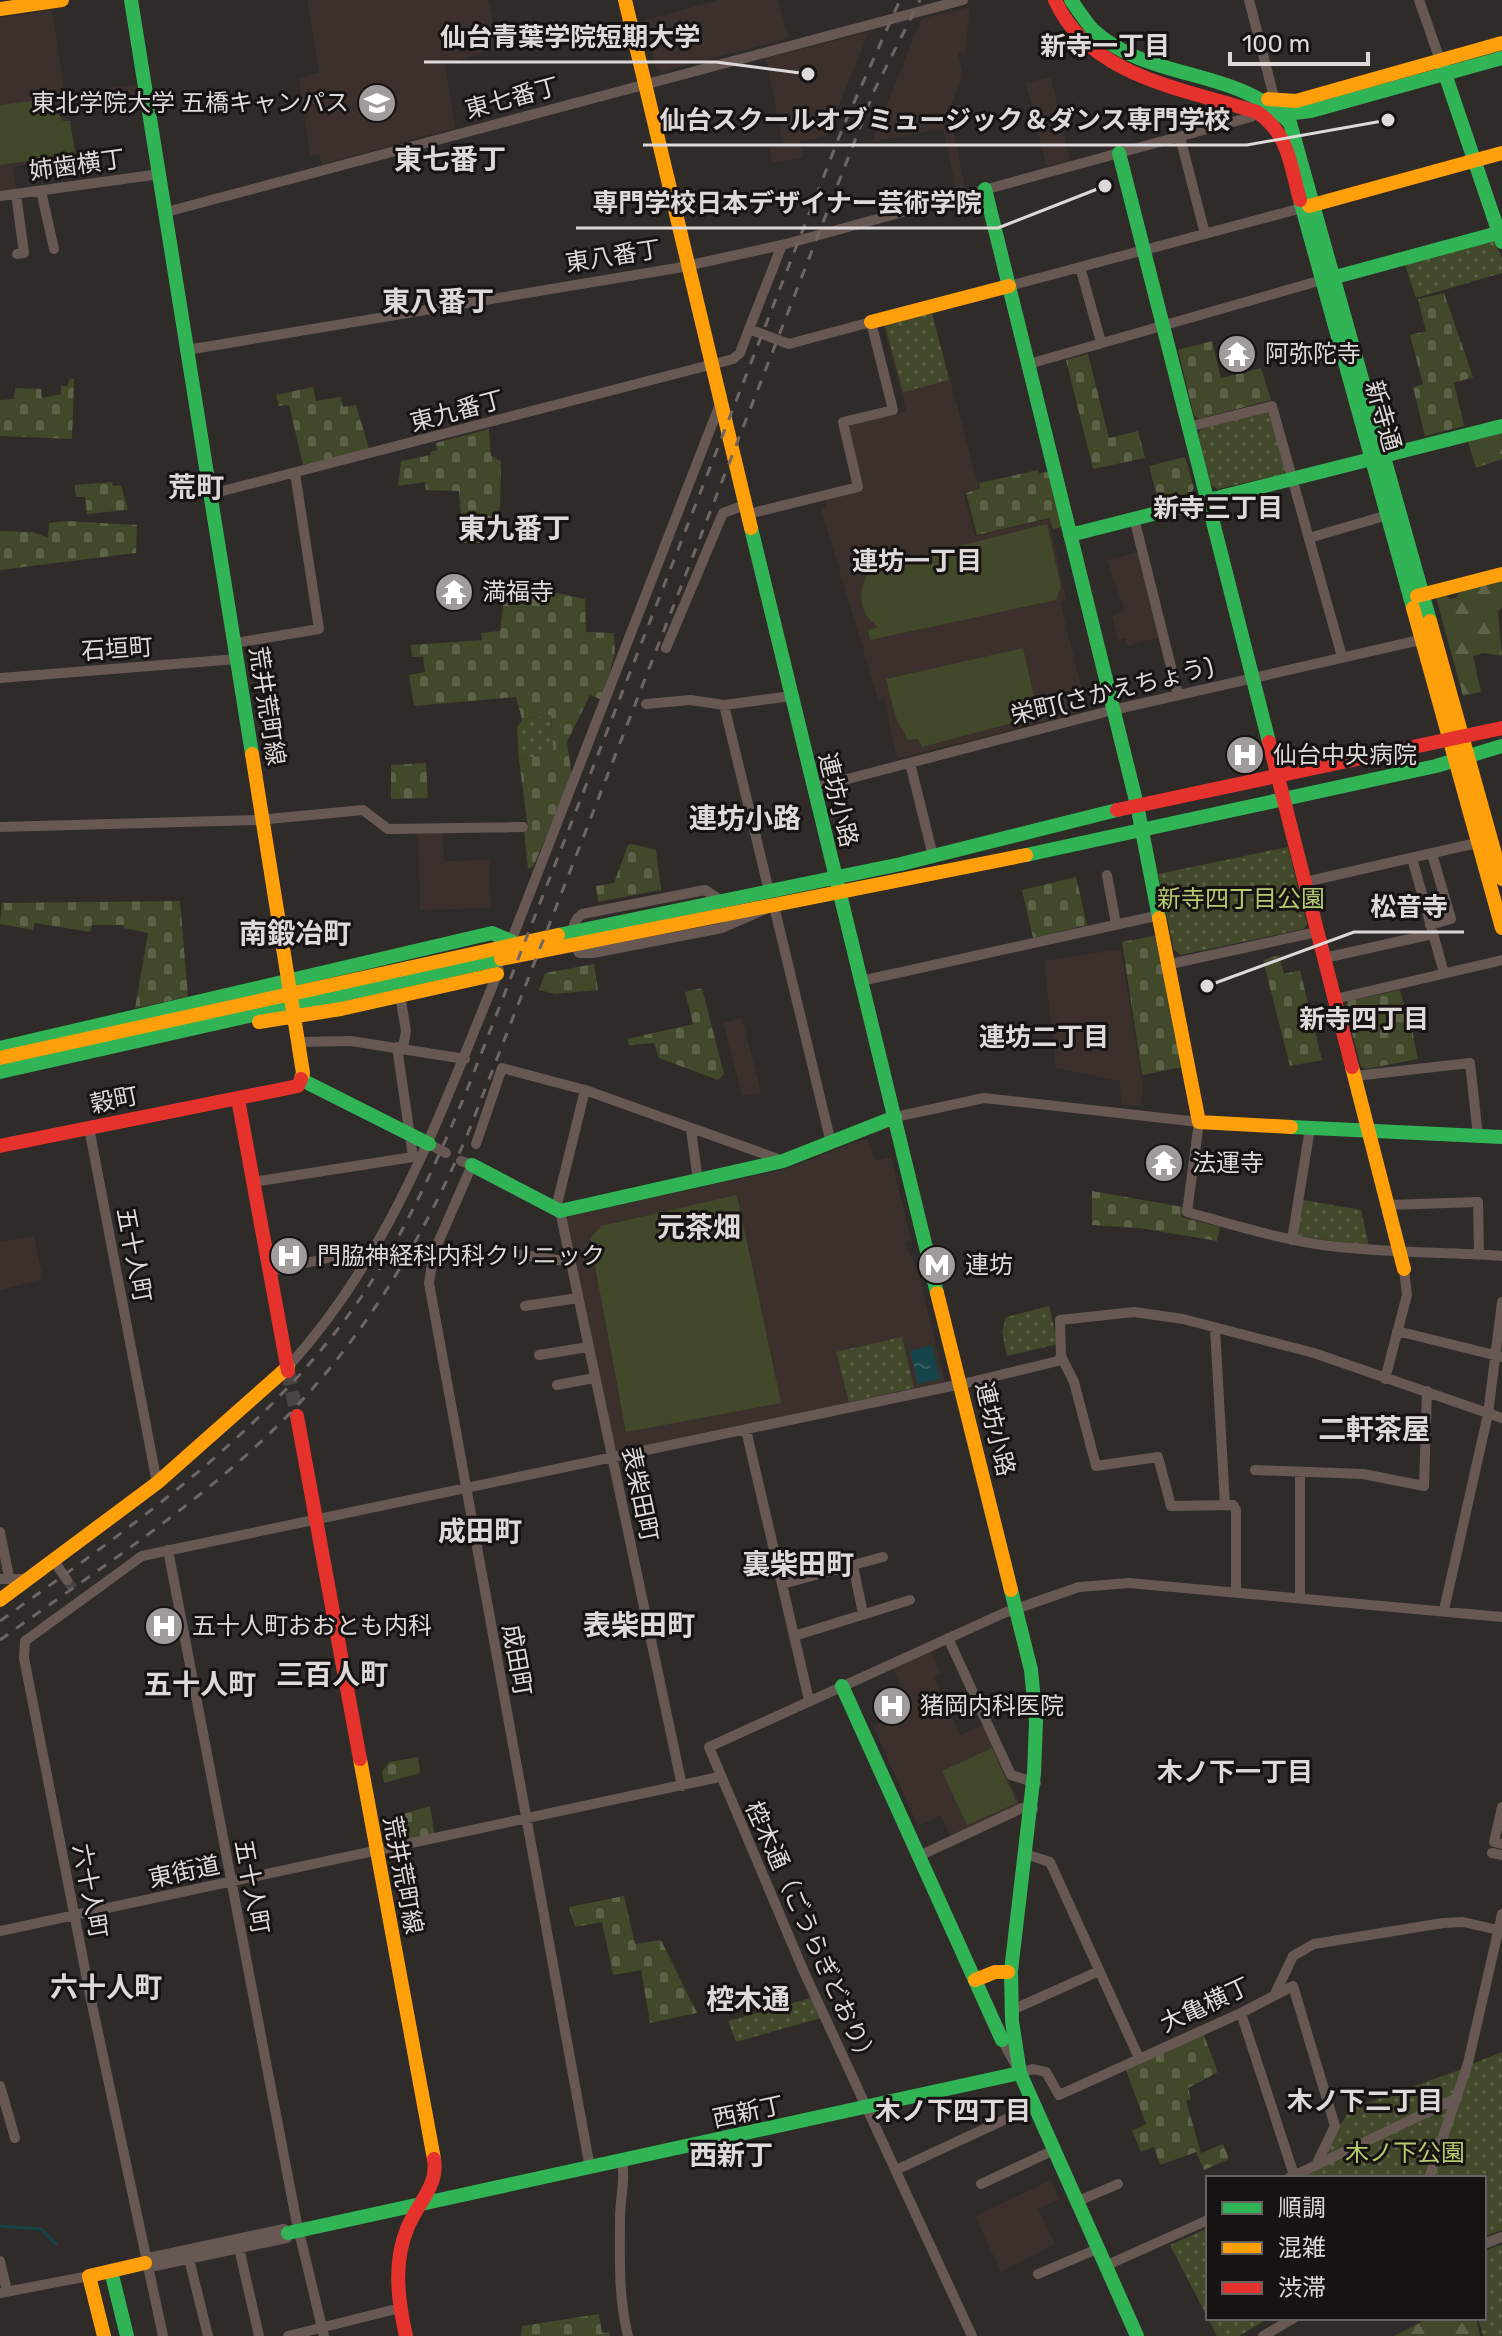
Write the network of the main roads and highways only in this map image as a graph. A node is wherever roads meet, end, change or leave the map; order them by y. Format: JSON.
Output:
{"nodes":[{"id":1,"x":62,"y":0,"type":"edge"},
{"id":2,"x":131,"y":0,"type":"edge"},
{"id":3,"x":625,"y":0,"type":"edge"},
{"id":4,"x":1055,"y":0,"type":"edge"},
{"id":5,"x":1071,"y":0,"type":"edge"},
{"id":6,"x":0,"y":9,"type":"edge"},
{"id":7,"x":1502,"y":43,"type":"edge"},
{"id":8,"x":1502,"y":58,"type":"edge"},
{"id":9,"x":1443,"y":67,"type":"junction"},
{"id":10,"x":1273,"y":108,"type":"junction"},
{"id":11,"x":1311,"y":111,"type":"junction"},
{"id":12,"x":1289,"y":137,"type":"junction"},
{"id":13,"x":1119,"y":153,"type":"road end"},
{"id":14,"x":1502,"y":153,"type":"edge"},
{"id":15,"x":1477,"y":160,"type":"junction"},
{"id":16,"x":985,"y":189,"type":"road end"},
{"id":17,"x":1309,"y":206,"type":"junction"},
{"id":18,"x":1500,"y":238,"type":"edge"},
{"id":19,"x":1329,"y":279,"type":"junction"},
{"id":20,"x":1009,"y":286,"type":"junction"},
{"id":21,"x":871,"y":322,"type":"road end"},
{"id":22,"x":1502,"y":426,"type":"edge"},
{"id":23,"x":1379,"y":457,"type":"junction"},
{"id":24,"x":1207,"y":500,"type":"junction"},
{"id":25,"x":1070,"y":535,"type":"junction"},
{"id":26,"x":1502,"y":574,"type":"edge"},
{"id":27,"x":1417,"y":596,"type":"junction"},
{"id":28,"x":1502,"y":728,"type":"edge"},
{"id":29,"x":1456,"y":737,"type":"junction"},
{"id":30,"x":1502,"y":746,"type":"edge"},
{"id":31,"x":1462,"y":758,"type":"junction"},
{"id":32,"x":1277,"y":774,"type":"junction"},
{"id":33,"x":1283,"y":800,"type":"junction"},
{"id":34,"x":1137,"y":805,"type":"junction"},
{"id":35,"x":1142,"y":829,"type":"junction"},
{"id":36,"x":1498,"y":878,"type":"edge"},
{"id":37,"x":836,"y":885,"type":"junction"},
{"id":38,"x":771,"y":901,"type":"junction"},
{"id":39,"x":657,"y":920,"type":"junction"},
{"id":40,"x":1502,"y":928,"type":"edge"},
{"id":41,"x":511,"y":941,"type":"road end"},
{"id":42,"x":492,"y":961,"type":"junction"},
{"id":43,"x":289,"y":981,"type":"junction"},
{"id":44,"x":266,"y":989,"type":"junction"},
{"id":45,"x":295,"y":1017,"type":"junction"},
{"id":46,"x":209,"y":1018,"type":"junction"},
{"id":47,"x":272,"y":1019,"type":"junction"},
{"id":48,"x":0,"y":1048,"type":"edge"},
{"id":49,"x":0,"y":1058,"type":"edge"},
{"id":50,"x":0,"y":1072,"type":"edge"},
{"id":51,"x":302,"y":1080,"type":"junction"},
{"id":52,"x":0,"y":1081,"type":"edge"},
{"id":53,"x":238,"y":1099,"type":"junction"},
{"id":54,"x":895,"y":1117,"type":"junction"},
{"id":55,"x":1370,"y":1132,"type":"junction"},
{"id":56,"x":1502,"y":1137,"type":"edge"},
{"id":57,"x":429,"y":1144,"type":"road end"},
{"id":58,"x":0,"y":1146,"type":"edge"},
{"id":59,"x":466,"y":1163,"type":"road end"},
{"id":60,"x":1404,"y":1269,"type":"road end"},
{"id":61,"x":297,"y":1416,"type":"tunnel mouth"},
{"id":62,"x":0,"y":1600,"type":"edge"},
{"id":63,"x":842,"y":1686,"type":"road end"},
{"id":64,"x":1008,"y":1972,"type":"junction"},
{"id":65,"x":975,"y":1980,"type":"junction"},
{"id":66,"x":1002,"y":2040,"type":"road end"},
{"id":67,"x":1020,"y":2073,"type":"junction"},
{"id":68,"x":420,"y":2205,"type":"junction"},
{"id":69,"x":294,"y":2231,"type":"road end"},
{"id":70,"x":145,"y":2263,"type":"road end"},
{"id":71,"x":111,"y":2271,"type":"junction"},
{"id":72,"x":104,"y":2336,"type":"edge"},
{"id":73,"x":127,"y":2336,"type":"edge"},
{"id":74,"x":406,"y":2336,"type":"edge"},
{"id":75,"x":1137,"y":2336,"type":"edge"}],
"edges":[{"from":1,"to":6,"type":"main road"},
{"from":2,"to":43,"type":"main road","name":"荒井荒町線"},
{"from":3,"to":37,"type":"main road","name":"連坊小路"},
{"from":4,"to":10,"type":"main road"},
{"from":5,"to":10,"type":"main road"},
{"from":7,"to":9,"type":"main road","name":"東八番丁"},
{"from":8,"to":9,"type":"main road","name":"東八番丁"},
{"from":9,"to":10,"type":"main road","name":"東八番丁"},
{"from":9,"to":11,"type":"main road","name":"東八番丁"},
{"from":9,"to":15,"type":"main road"},
{"from":10,"to":11,"type":"main road","name":"東八番丁"},
{"from":10,"to":12,"type":"main road","name":"新寺通"},
{"from":10,"to":12,"type":"main road"},
{"from":11,"to":12,"type":"main road"},
{"from":12,"to":17,"type":"main road","name":"新寺通"},
{"from":13,"to":24,"type":"main road"},
{"from":14,"to":15,"type":"main road"},
{"from":15,"to":17,"type":"main road"},
{"from":15,"to":18,"type":"main road"},
{"from":16,"to":20,"type":"main road"},
{"from":17,"to":19,"type":"main road","name":"新寺通"},
{"from":18,"to":19,"type":"main road"},
{"from":19,"to":23,"type":"main road","name":"新寺通"},
{"from":20,"to":21,"type":"main road"},
{"from":20,"to":25,"type":"main road"},
{"from":22,"to":23,"type":"main road"},
{"from":23,"to":24,"type":"main road"},
{"from":23,"to":27,"type":"main road","name":"新寺通"},
{"from":23,"to":27,"type":"main road","name":"新寺通"},
{"from":24,"to":25,"type":"main road"},
{"from":24,"to":32,"type":"main road"},
{"from":25,"to":34,"type":"main road"},
{"from":26,"to":27,"type":"main road"},
{"from":27,"to":29,"type":"main road","name":"新寺通"},
{"from":28,"to":29,"type":"main road"},
{"from":29,"to":31,"type":"main road","name":"新寺通"},
{"from":29,"to":32,"type":"main road"},
{"from":30,"to":31,"type":"main road"},
{"from":31,"to":33,"type":"main road"},
{"from":31,"to":36,"type":"main road","name":"新寺通"},
{"from":32,"to":33,"type":"main road"},
{"from":32,"to":34,"type":"main road"},
{"from":33,"to":35,"type":"main road"},
{"from":33,"to":55,"type":"main road"},
{"from":34,"to":35,"type":"main road"},
{"from":34,"to":37,"type":"main road"},
{"from":35,"to":37,"type":"main road"},
{"from":35,"to":55,"type":"main road"},
{"from":36,"to":40,"type":"main road","name":"新寺通"},
{"from":37,"to":38,"type":"main road"},
{"from":37,"to":54,"type":"main road","name":"連坊小路"},
{"from":38,"to":39,"type":"main road"},
{"from":38,"to":39,"type":"main road"},
{"from":39,"to":42,"type":"main road"},
{"from":41,"to":43,"type":"main road"},
{"from":42,"to":45,"type":"main road"},
{"from":42,"to":46,"type":"main road"},
{"from":43,"to":44,"type":"main road"},
{"from":43,"to":45,"type":"main road","name":"荒井荒町線"},
{"from":44,"to":47,"type":"main road"},
{"from":44,"to":48,"type":"main road"},
{"from":45,"to":47,"type":"main road"},
{"from":45,"to":51,"type":"main road","name":"荒井荒町線"},
{"from":46,"to":49,"type":"main road"},
{"from":46,"to":50,"type":"main road"},
{"from":47,"to":52,"type":"main road"},
{"from":51,"to":53,"type":"main road"},
{"from":51,"to":57,"type":"main road"},
{"from":53,"to":58,"type":"main road","name":"穀町"},
{"from":53,"to":62,"type":"main road"},
{"from":54,"to":59,"type":"main road"},
{"from":54,"to":64,"type":"main road","name":"連坊小路"},
{"from":55,"to":56,"type":"main road"},
{"from":55,"to":60,"type":"main road"},
{"from":61,"to":68,"type":"main road","name":"荒井荒町線"},
{"from":63,"to":65,"type":"main road"},
{"from":64,"to":65,"type":"main road"},
{"from":64,"to":67,"type":"main road","name":"連坊小路"},
{"from":65,"to":66,"type":"main road"},
{"from":67,"to":68,"type":"main road","name":"西新丁"},
{"from":67,"to":75,"type":"main road","name":"連坊小路"},
{"from":68,"to":69,"type":"main road","name":"西新丁"},
{"from":68,"to":74,"type":"main road","name":"荒井荒町線"},
{"from":70,"to":71,"type":"main road"},
{"from":71,"to":72,"type":"main road"},
{"from":71,"to":73,"type":"main road"}]}
